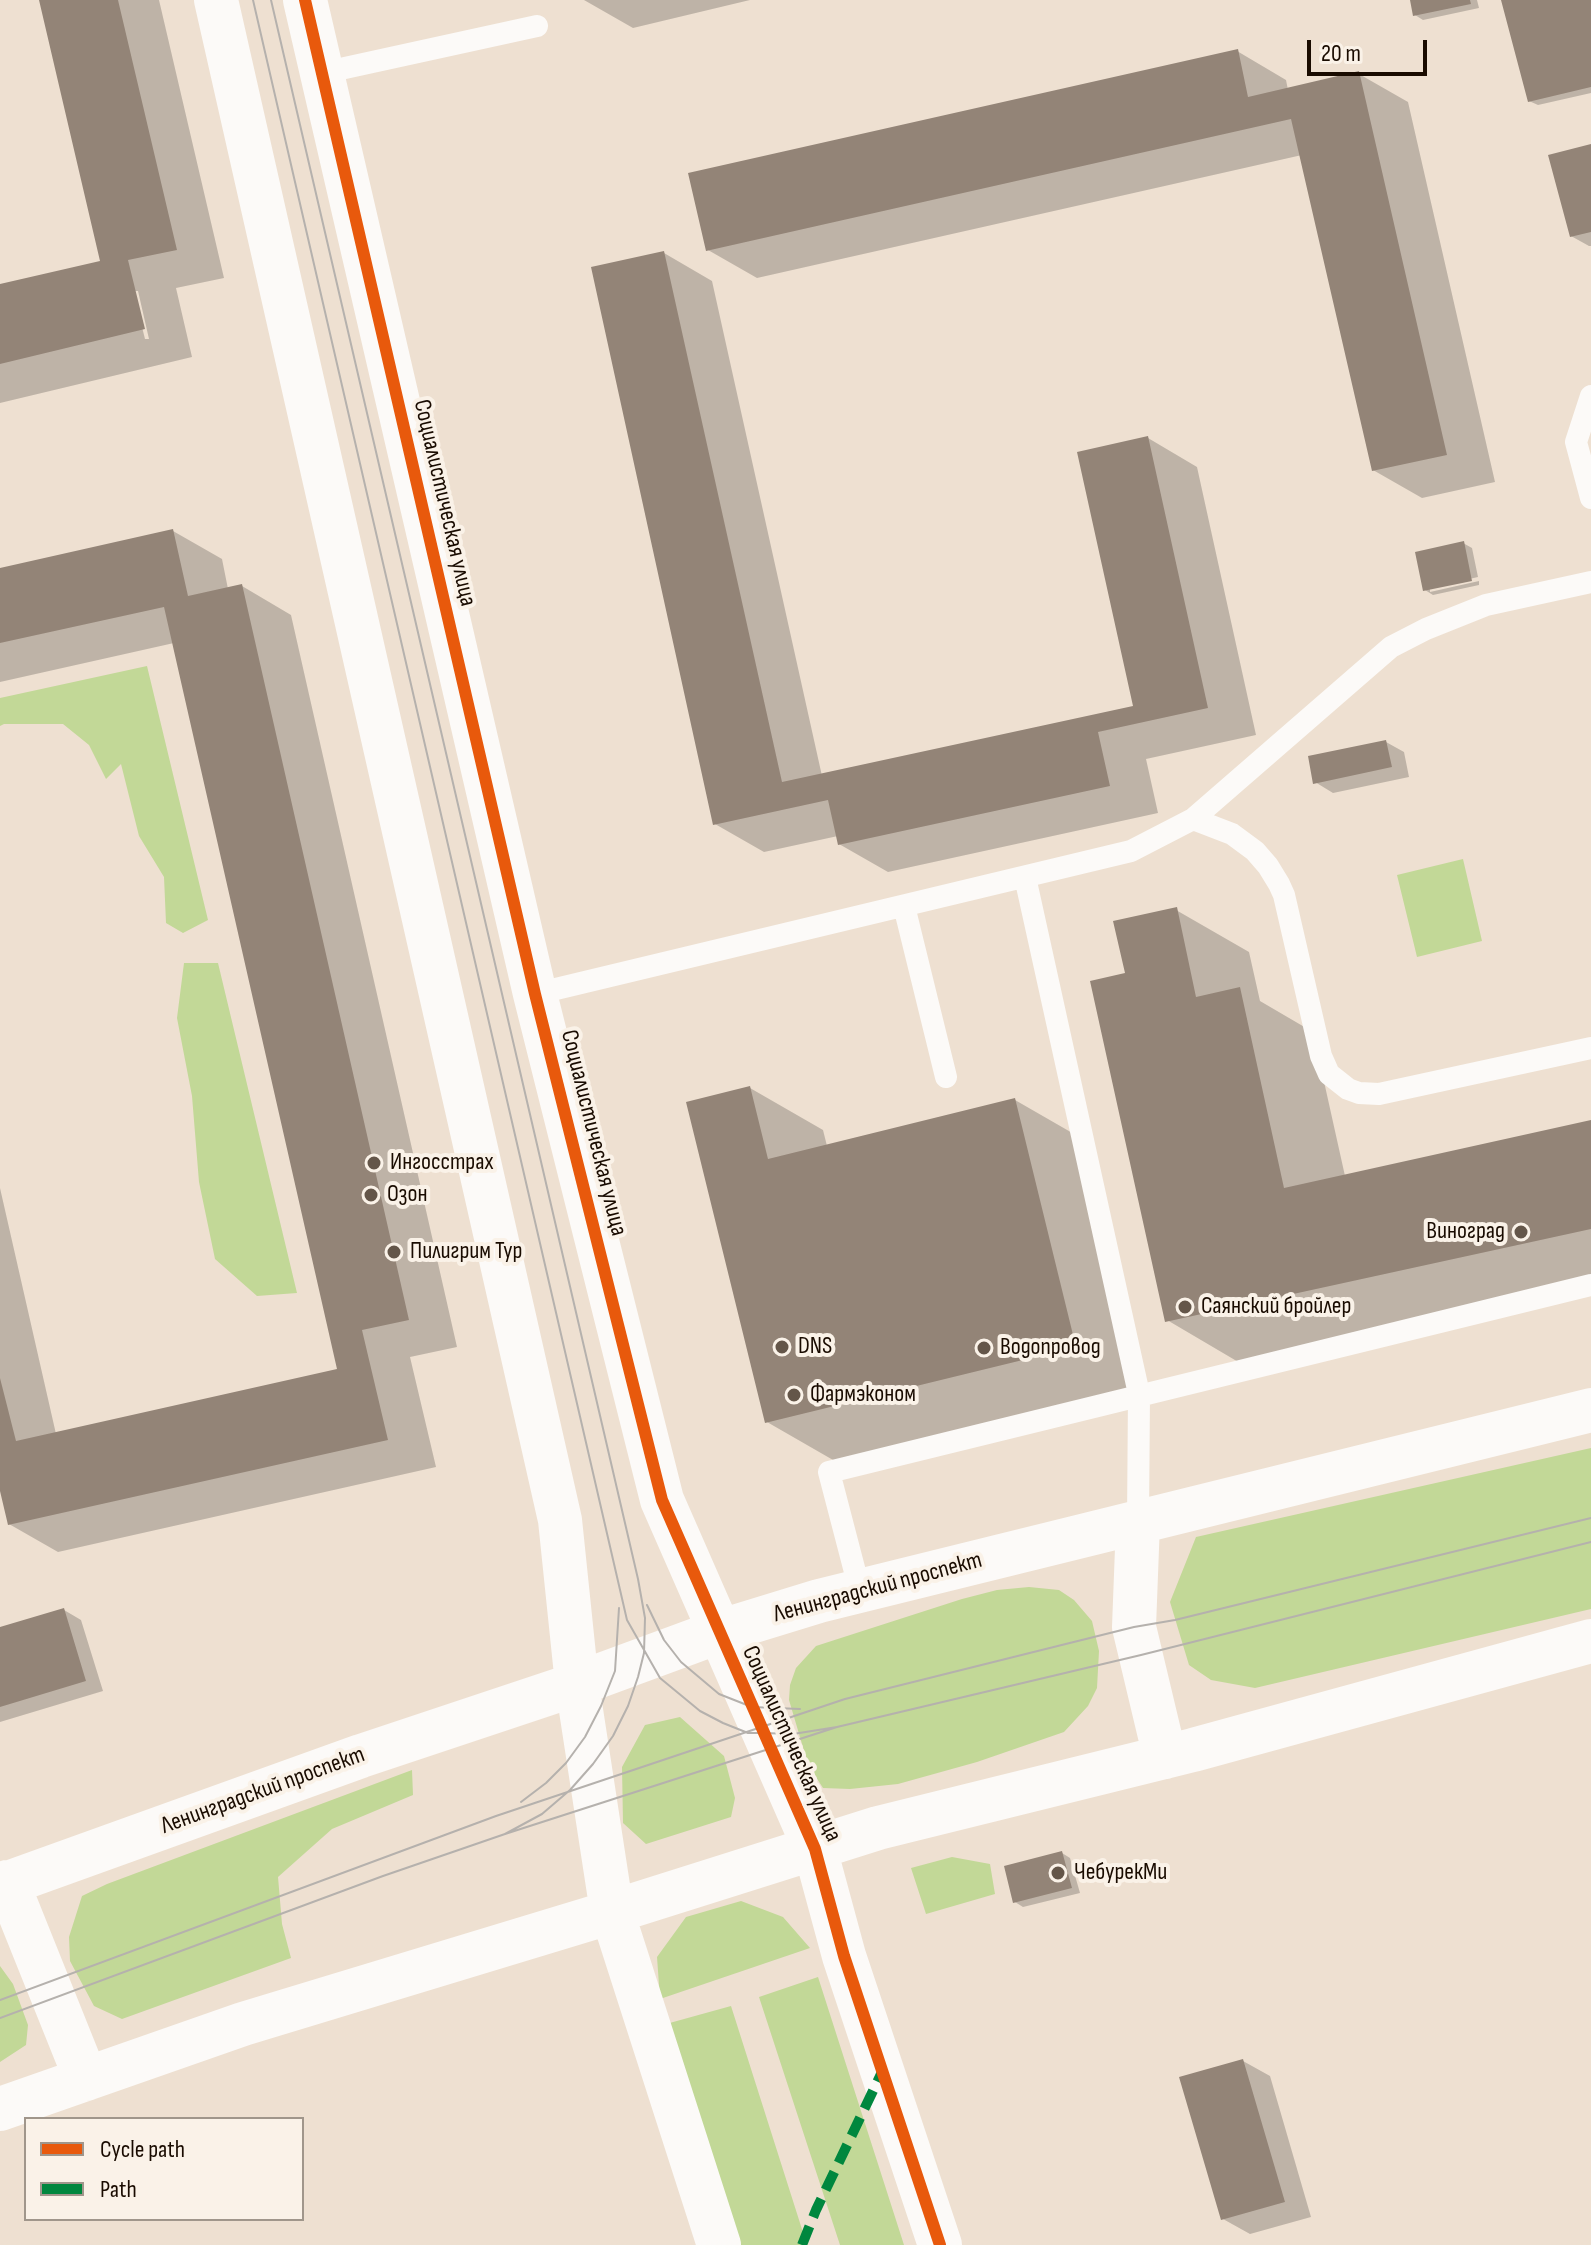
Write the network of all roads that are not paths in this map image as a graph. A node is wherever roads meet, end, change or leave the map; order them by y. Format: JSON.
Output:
{"nodes":[{"id":1,"x":216,"y":0,"type":"edge"},
{"id":2,"x":305,"y":0,"type":"edge"},
{"id":3,"x":537,"y":26,"type":"dead end"},
{"id":4,"x":322,"y":73,"type":"junction"},
{"id":5,"x":1591,"y":396,"type":"edge"},
{"id":6,"x":1591,"y":498,"type":"edge"},
{"id":7,"x":1591,"y":582,"type":"edge"},
{"id":8,"x":1193,"y":819,"type":"junction"},
{"id":9,"x":1025,"y":877,"type":"junction"},
{"id":10,"x":904,"y":906,"type":"junction"},
{"id":11,"x":535,"y":994,"type":"junction"},
{"id":12,"x":1591,"y":1048,"type":"edge"},
{"id":13,"x":946,"y":1077,"type":"dead end"},
{"id":14,"x":1591,"y":1285,"type":"edge"},
{"id":15,"x":1139,"y":1394,"type":"junction"},
{"id":16,"x":1591,"y":1410,"type":"edge"},
{"id":17,"x":1138,"y":1522,"type":"junction"},
{"id":18,"x":860,"y":1591,"type":"junction"},
{"id":19,"x":718,"y":1632,"type":"junction"},
{"id":20,"x":1591,"y":1641,"type":"edge"},
{"id":21,"x":577,"y":1684,"type":"junction"},
{"id":22,"x":1165,"y":1757,"type":"junction"},
{"id":23,"x":815,"y":1849,"type":"junction"},
{"id":24,"x":4,"y":1884,"type":"edge"},
{"id":25,"x":612,"y":1912,"type":"junction"},
{"id":26,"x":86,"y":2079,"type":"junction"},
{"id":27,"x":0,"y":2109,"type":"edge"},
{"id":28,"x":719,"y":2245,"type":"edge"},
{"id":29,"x":940,"y":2245,"type":"edge"}],
"edges":[{"from":1,"to":21,"type":"street"},
{"from":2,"to":4,"type":"street","name":"Социалистическая улица"},
{"from":3,"to":4,"type":"lane"},
{"from":4,"to":11,"type":"street","name":"Социалистическая улица"},
{"from":5,"to":6,"type":"lane"},
{"from":7,"to":8,"type":"lane"},
{"from":8,"to":9,"type":"lane"},
{"from":8,"to":12,"type":"lane"},
{"from":9,"to":10,"type":"lane"},
{"from":9,"to":15,"type":"lane"},
{"from":10,"to":11,"type":"lane"},
{"from":10,"to":13,"type":"lane"},
{"from":11,"to":19,"type":"street","name":"Социалистическая улица"},
{"from":14,"to":15,"type":"lane"},
{"from":15,"to":17,"type":"lane"},
{"from":15,"to":18,"type":"lane"},
{"from":16,"to":17,"type":"street","name":"Ленинградский проспект"},
{"from":17,"to":18,"type":"street","name":"Ленинградский проспект"},
{"from":17,"to":22,"type":"street"},
{"from":18,"to":19,"type":"street","name":"Ленинградский проспект"},
{"from":19,"to":21,"type":"street","name":"Ленинградский проспект"},
{"from":19,"to":23,"type":"street","name":"Социалистическая улица"},
{"from":20,"to":22,"type":"street"},
{"from":21,"to":24,"type":"street","name":"Ленинградский проспект"},
{"from":21,"to":25,"type":"street"},
{"from":22,"to":23,"type":"street"},
{"from":23,"to":25,"type":"street"},
{"from":23,"to":29,"type":"street","name":"Социалистическая улица"},
{"from":24,"to":26,"type":"street"},
{"from":25,"to":26,"type":"street"},
{"from":25,"to":28,"type":"street"},
{"from":26,"to":27,"type":"street"}]}
